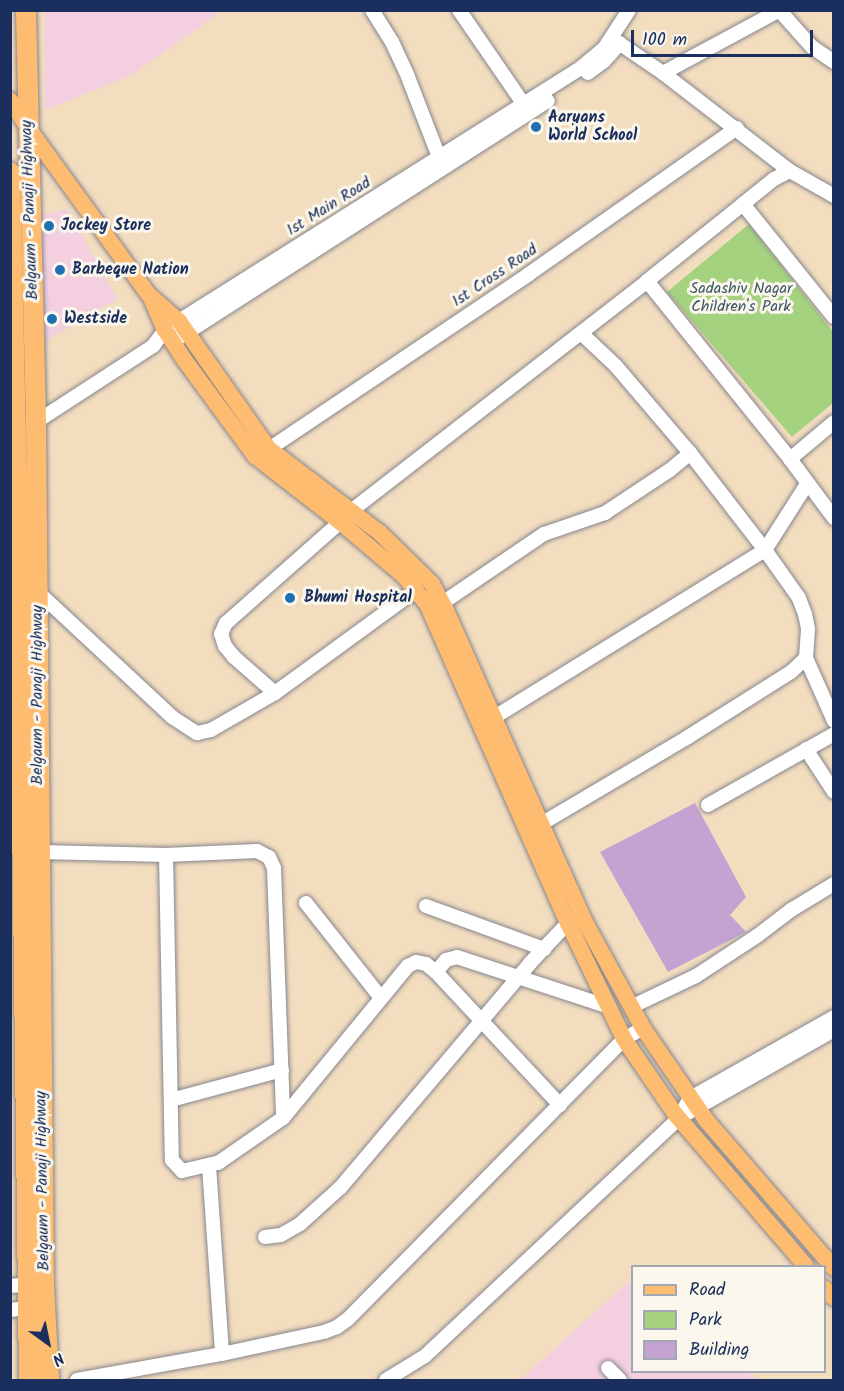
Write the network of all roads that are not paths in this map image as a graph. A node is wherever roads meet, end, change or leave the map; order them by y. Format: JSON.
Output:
{"nodes":[{"id":1,"x":26,"y":10,"type":"edge"},
{"id":2,"x":372,"y":10,"type":"edge"},
{"id":3,"x":459,"y":10,"type":"edge"},
{"id":4,"x":629,"y":10,"type":"edge"},
{"id":5,"x":640,"y":10,"type":"edge"},
{"id":6,"x":780,"y":11,"type":"edge"},
{"id":7,"x":616,"y":40,"type":"junction"},
{"id":8,"x":834,"y":62,"type":"edge"},
{"id":9,"x":663,"y":73,"type":"junction"},
{"id":10,"x":10,"y":100,"type":"edge"},
{"id":11,"x":525,"y":106,"type":"junction"},
{"id":12,"x":28,"y":128,"type":"junction"},
{"id":13,"x":737,"y":128,"type":"junction"},
{"id":14,"x":439,"y":157,"type":"junction"},
{"id":15,"x":790,"y":171,"type":"junction"},
{"id":16,"x":10,"y":172,"type":"edge"},
{"id":17,"x":834,"y":196,"type":"edge"},
{"id":18,"x":743,"y":204,"type":"junction"},
{"id":19,"x":647,"y":281,"type":"junction"},
{"id":20,"x":834,"y":317,"type":"edge"},
{"id":21,"x":176,"y":331,"type":"junction"},
{"id":22,"x":581,"y":333,"type":"junction"},
{"id":23,"x":36,"y":422,"type":"junction"},
{"id":24,"x":834,"y":422,"type":"edge"},
{"id":25,"x":14,"y":434,"type":"edge"},
{"id":26,"x":269,"y":449,"type":"junction"},
{"id":27,"x":690,"y":453,"type":"junction"},
{"id":28,"x":790,"y":459,"type":"junction"},
{"id":29,"x":807,"y":484,"type":"junction"},
{"id":30,"x":346,"y":517,"type":"junction"},
{"id":31,"x":834,"y":518,"type":"edge"},
{"id":32,"x":765,"y":549,"type":"junction"},
{"id":33,"x":416,"y":590,"type":"junction"},
{"id":34,"x":38,"y":591,"type":"junction"},
{"id":35,"x":436,"y":607,"type":"junction"},
{"id":36,"x":806,"y":658,"type":"junction"},
{"id":37,"x":275,"y":693,"type":"junction"},
{"id":38,"x":493,"y":718,"type":"junction"},
{"id":39,"x":834,"y":721,"type":"edge"},
{"id":40,"x":834,"y":734,"type":"edge"},
{"id":41,"x":806,"y":749,"type":"junction"},
{"id":42,"x":16,"y":786,"type":"edge"},
{"id":43,"x":834,"y":792,"type":"edge"},
{"id":44,"x":708,"y":805,"type":"dead end"},
{"id":45,"x":541,"y":824,"type":"junction"},
{"id":46,"x":24,"y":836,"type":"edge"},
{"id":47,"x":166,"y":855,"type":"junction"},
{"id":48,"x":834,"y":884,"type":"edge"},
{"id":49,"x":306,"y":903,"type":"dead end"},
{"id":50,"x":25,"y":905,"type":"edge"},
{"id":51,"x":426,"y":906,"type":"dead end"},
{"id":52,"x":568,"y":923,"type":"junction"},
{"id":53,"x":544,"y":949,"type":"junction"},
{"id":54,"x":436,"y":972,"type":"junction"},
{"id":55,"x":518,"y":977,"type":"junction"},
{"id":56,"x":381,"y":998,"type":"junction"},
{"id":57,"x":633,"y":1006,"type":"junction"},
{"id":58,"x":609,"y":1007,"type":"junction"},
{"id":59,"x":834,"y":1017,"type":"edge"},
{"id":60,"x":483,"y":1020,"type":"junction"},
{"id":61,"x":643,"y":1028,"type":"junction"},
{"id":62,"x":834,"y":1030,"type":"edge"},
{"id":63,"x":624,"y":1040,"type":"junction"},
{"id":64,"x":282,"y":1070,"type":"junction"},
{"id":65,"x":171,"y":1100,"type":"junction"},
{"id":66,"x":694,"y":1103,"type":"junction"},
{"id":67,"x":560,"y":1105,"type":"junction"},
{"id":68,"x":283,"y":1118,"type":"junction"},
{"id":69,"x":679,"y":1118,"type":"junction"},
{"id":70,"x":208,"y":1166,"type":"junction"},
{"id":71,"x":266,"y":1237,"type":"dead end"},
{"id":72,"x":805,"y":1265,"type":"edge"},
{"id":73,"x":834,"y":1268,"type":"edge"},
{"id":74,"x":28,"y":1285,"type":"edge"},
{"id":75,"x":28,"y":1308,"type":"edge"},
{"id":76,"x":222,"y":1354,"type":"junction"},
{"id":77,"x":608,"y":1368,"type":"dead end"},
{"id":78,"x":29,"y":1380,"type":"edge"},
{"id":79,"x":49,"y":1380,"type":"edge"},
{"id":80,"x":77,"y":1380,"type":"edge"},
{"id":81,"x":386,"y":1380,"type":"edge"},
{"id":82,"x":620,"y":1380,"type":"edge"}],
"edges":[{"from":1,"to":12,"type":"highway","name":"Belgaum - Panaji Highway"},
{"from":2,"to":14,"type":"street"},
{"from":3,"to":11,"type":"street"},
{"from":4,"to":7,"type":"street","name":"1st Main Road"},
{"from":5,"to":7,"type":"street"},
{"from":6,"to":8,"type":"street"},
{"from":6,"to":9,"type":"street"},
{"from":7,"to":9,"type":"street"},
{"from":7,"to":11,"type":"street","name":"1st Main Road"},
{"from":7,"to":21,"type":"street"},
{"from":9,"to":13,"type":"street"},
{"from":10,"to":12,"type":"main road"},
{"from":11,"to":14,"type":"street","name":"1st Main Road"},
{"from":12,"to":21,"type":"main road"},
{"from":12,"to":23,"type":"highway","name":"Belgaum - Panaji Highway"},
{"from":13,"to":15,"type":"street"},
{"from":13,"to":26,"type":"street","name":"1st Cross Road"},
{"from":14,"to":21,"type":"street","name":"1st Main Road"},
{"from":15,"to":17,"type":"street"},
{"from":15,"to":18,"type":"street"},
{"from":16,"to":25,"type":"highway","name":"Belgaum - Panaji Highway"},
{"from":18,"to":19,"type":"street"},
{"from":18,"to":20,"type":"street"},
{"from":19,"to":22,"type":"street"},
{"from":19,"to":28,"type":"street"},
{"from":21,"to":23,"type":"street"},
{"from":21,"to":26,"type":"main road"},
{"from":21,"to":30,"type":"main road"},
{"from":22,"to":27,"type":"street"},
{"from":22,"to":30,"type":"street"},
{"from":23,"to":34,"type":"highway","name":"Belgaum - Panaji Highway"},
{"from":24,"to":28,"type":"street"},
{"from":25,"to":42,"type":"highway","name":"Belgaum - Panaji Highway"},
{"from":26,"to":30,"type":"main road"},
{"from":27,"to":32,"type":"street"},
{"from":27,"to":35,"type":"street"},
{"from":28,"to":29,"type":"street"},
{"from":29,"to":31,"type":"street"},
{"from":29,"to":32,"type":"street"},
{"from":30,"to":33,"type":"main road"},
{"from":30,"to":35,"type":"main road"},
{"from":30,"to":37,"type":"street"},
{"from":32,"to":36,"type":"street"},
{"from":32,"to":38,"type":"street"},
{"from":33,"to":35,"type":"main road"},
{"from":33,"to":37,"type":"street"},
{"from":34,"to":37,"type":"street"},
{"from":34,"to":46,"type":"highway","name":"Belgaum - Panaji Highway"},
{"from":35,"to":38,"type":"main road"},
{"from":35,"to":52,"type":"main road"},
{"from":36,"to":39,"type":"street"},
{"from":36,"to":45,"type":"street"},
{"from":38,"to":45,"type":"main road"},
{"from":40,"to":41,"type":"street"},
{"from":41,"to":43,"type":"street"},
{"from":41,"to":44,"type":"street"},
{"from":42,"to":46,"type":"highway","name":"Belgaum - Panaji Highway"},
{"from":45,"to":57,"type":"main road"},
{"from":46,"to":47,"type":"street"},
{"from":46,"to":50,"type":"highway","name":"Belgaum - Panaji Highway"},
{"from":47,"to":64,"type":"street"},
{"from":47,"to":65,"type":"street"},
{"from":48,"to":57,"type":"street"},
{"from":49,"to":56,"type":"street"},
{"from":50,"to":74,"type":"highway","name":"Belgaum - Panaji Highway"},
{"from":51,"to":53,"type":"street"},
{"from":52,"to":53,"type":"street"},
{"from":52,"to":58,"type":"main road"},
{"from":53,"to":55,"type":"street"},
{"from":54,"to":55,"type":"street"},
{"from":54,"to":56,"type":"street"},
{"from":54,"to":60,"type":"street"},
{"from":55,"to":58,"type":"street"},
{"from":55,"to":60,"type":"street"},
{"from":56,"to":68,"type":"street"},
{"from":57,"to":61,"type":"main road"},
{"from":58,"to":63,"type":"main road"},
{"from":59,"to":66,"type":"street"},
{"from":60,"to":67,"type":"street"},
{"from":60,"to":71,"type":"street"},
{"from":61,"to":63,"type":"street"},
{"from":61,"to":66,"type":"main road"},
{"from":62,"to":66,"type":"street"},
{"from":63,"to":67,"type":"street"},
{"from":63,"to":69,"type":"main road"},
{"from":64,"to":65,"type":"street"},
{"from":64,"to":68,"type":"street"},
{"from":65,"to":70,"type":"street"},
{"from":66,"to":69,"type":"street"},
{"from":66,"to":73,"type":"main road"},
{"from":67,"to":76,"type":"street"},
{"from":68,"to":70,"type":"street"},
{"from":69,"to":72,"type":"main road"},
{"from":69,"to":81,"type":"street"},
{"from":70,"to":76,"type":"street"},
{"from":74,"to":75,"type":"highway","name":"Belgaum - Panaji Highway"},
{"from":75,"to":78,"type":"highway","name":"Belgaum - Panaji Highway"},
{"from":75,"to":79,"type":"highway","name":"Belgaum - Panaji Highway"},
{"from":76,"to":80,"type":"street"},
{"from":77,"to":82,"type":"street"}]}
